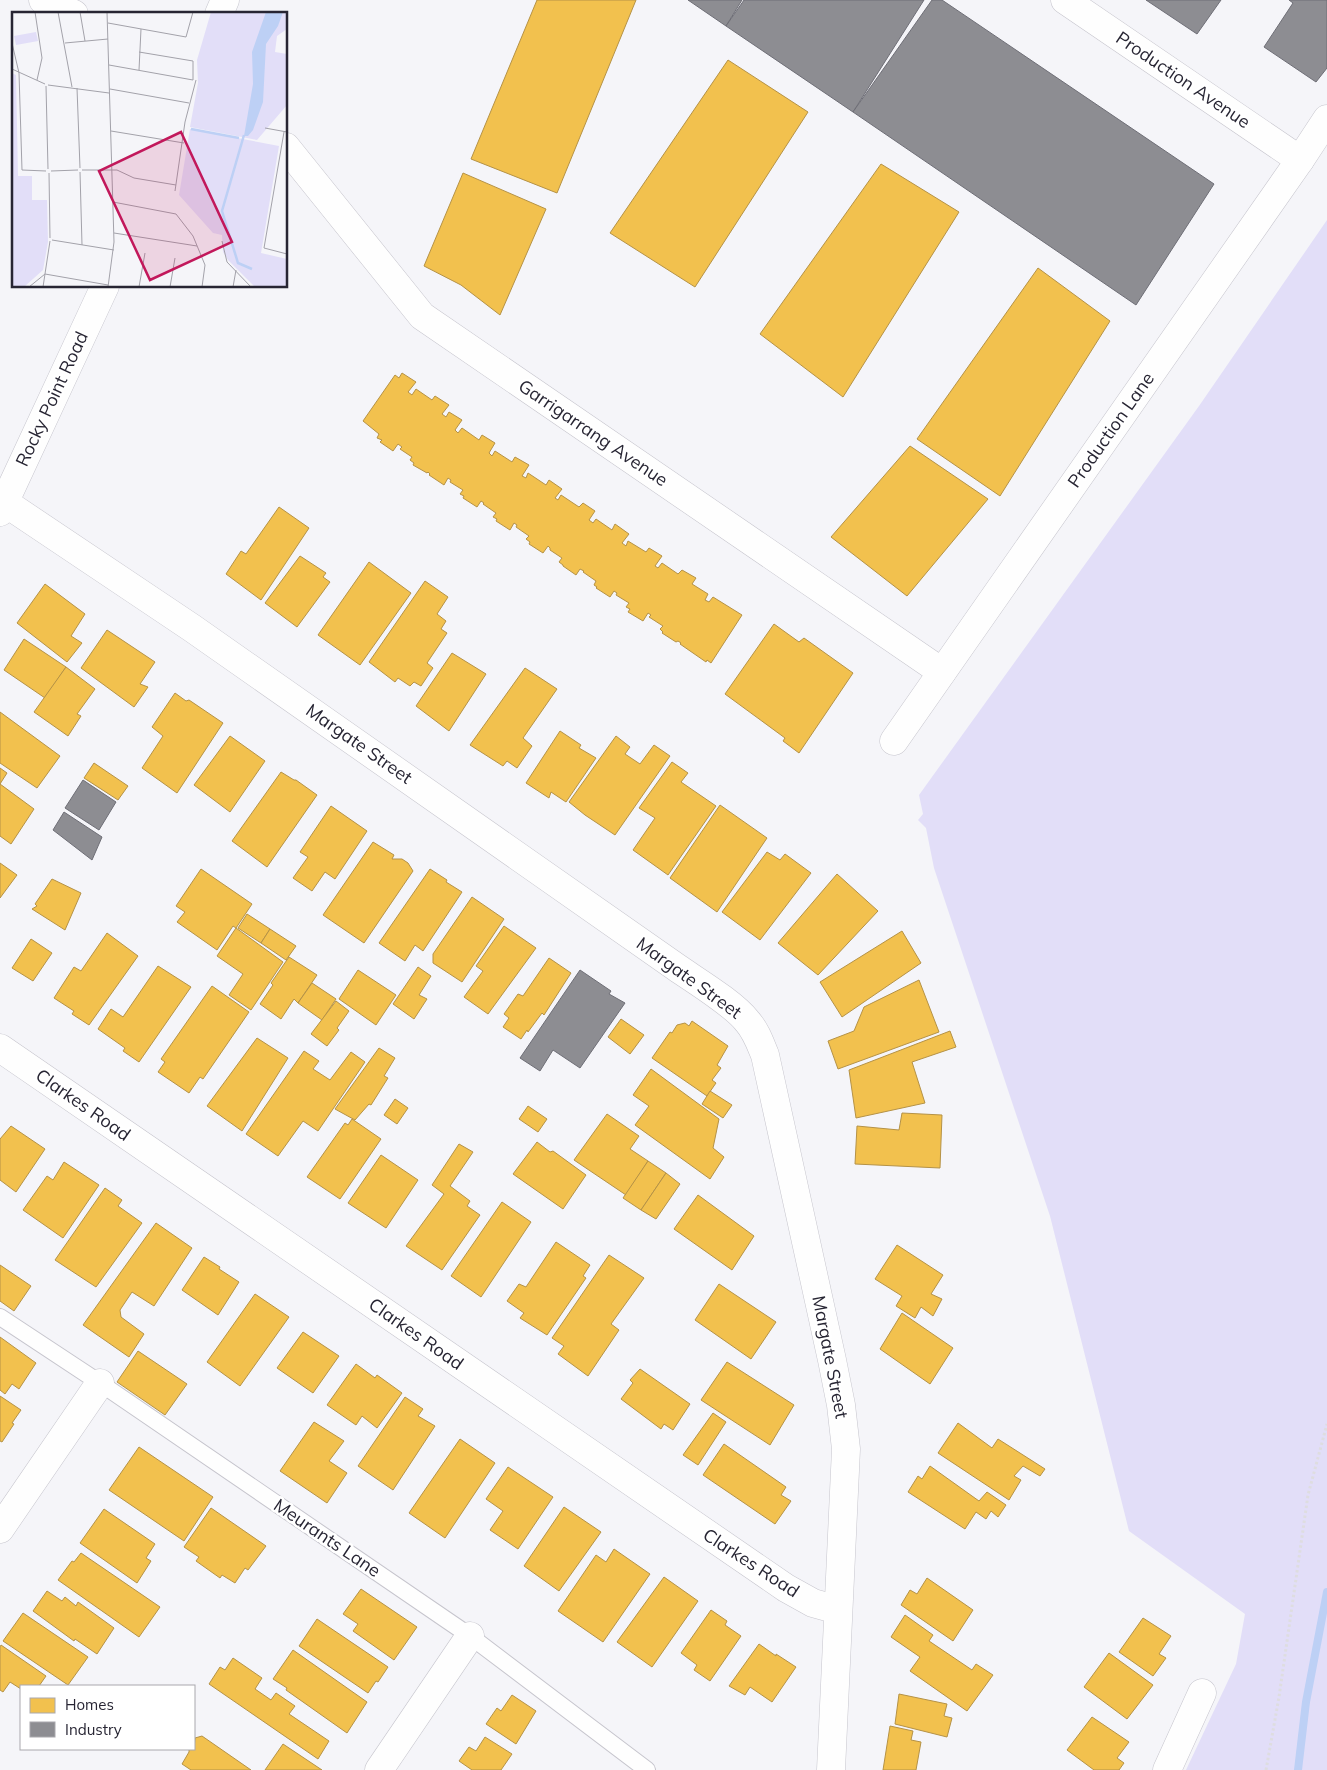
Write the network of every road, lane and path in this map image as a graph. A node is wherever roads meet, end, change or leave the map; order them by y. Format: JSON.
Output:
{"nodes":[{"id":1,"x":43,"y":0,"type":"edge"},
{"id":2,"x":225,"y":0,"type":"edge"},
{"id":3,"x":1065,"y":0,"type":"edge"},
{"id":4,"x":70,"y":12,"type":"edge"},
{"id":5,"x":220,"y":12,"type":"edge"},
{"id":6,"x":1327,"y":119,"type":"edge"},
{"id":7,"x":288,"y":149,"type":"edge"},
{"id":8,"x":1300,"y":160,"type":"junction"},
{"id":9,"x":104,"y":288,"type":"edge"},
{"id":10,"x":2,"y":507,"type":"edge"},
{"id":11,"x":942,"y":672,"type":"junction"},
{"id":12,"x":894,"y":741,"type":"dead end"},
{"id":13,"x":0,"y":1048,"type":"edge"},
{"id":14,"x":0,"y":1317,"type":"edge"},
{"id":15,"x":100,"y":1382,"type":"junction"},
{"id":16,"x":1327,"y":1424,"type":"edge"},
{"id":17,"x":0,"y":1529,"type":"edge"},
{"id":18,"x":838,"y":1610,"type":"junction"},
{"id":19,"x":470,"y":1636,"type":"junction"},
{"id":20,"x":1202,"y":1693,"type":"dead end"},
{"id":21,"x":379,"y":1770,"type":"edge"},
{"id":22,"x":647,"y":1770,"type":"edge"},
{"id":23,"x":832,"y":1770,"type":"edge"},
{"id":24,"x":1167,"y":1770,"type":"edge"},
{"id":25,"x":1266,"y":1770,"type":"edge"}],
"edges":[{"from":1,"to":4,"type":"street"},
{"from":2,"to":5,"type":"street"},
{"from":3,"to":8,"type":"street","name":"Production Avenue"},
{"from":6,"to":8,"type":"street","name":"Production Lane"},
{"from":7,"to":11,"type":"street","name":"Garrigarrang Avenue"},
{"from":8,"to":11,"type":"street","name":"Production Lane"},
{"from":9,"to":10,"type":"street","name":"Rocky Point Road"},
{"from":10,"to":18,"type":"street","name":"Margate Street"},
{"from":11,"to":12,"type":"street","name":"Production Lane"},
{"from":13,"to":18,"type":"street","name":"Clarkes Road"},
{"from":14,"to":15,"type":"lane","name":"Meurants Lane"},
{"from":15,"to":17,"type":"street"},
{"from":15,"to":19,"type":"lane","name":"Meurants Lane"},
{"from":16,"to":25,"type":"path"},
{"from":18,"to":23,"type":"street","name":"Margate Street"},
{"from":19,"to":21,"type":"street"},
{"from":19,"to":22,"type":"lane","name":"Meurants Lane"},
{"from":20,"to":24,"type":"street"}]}
